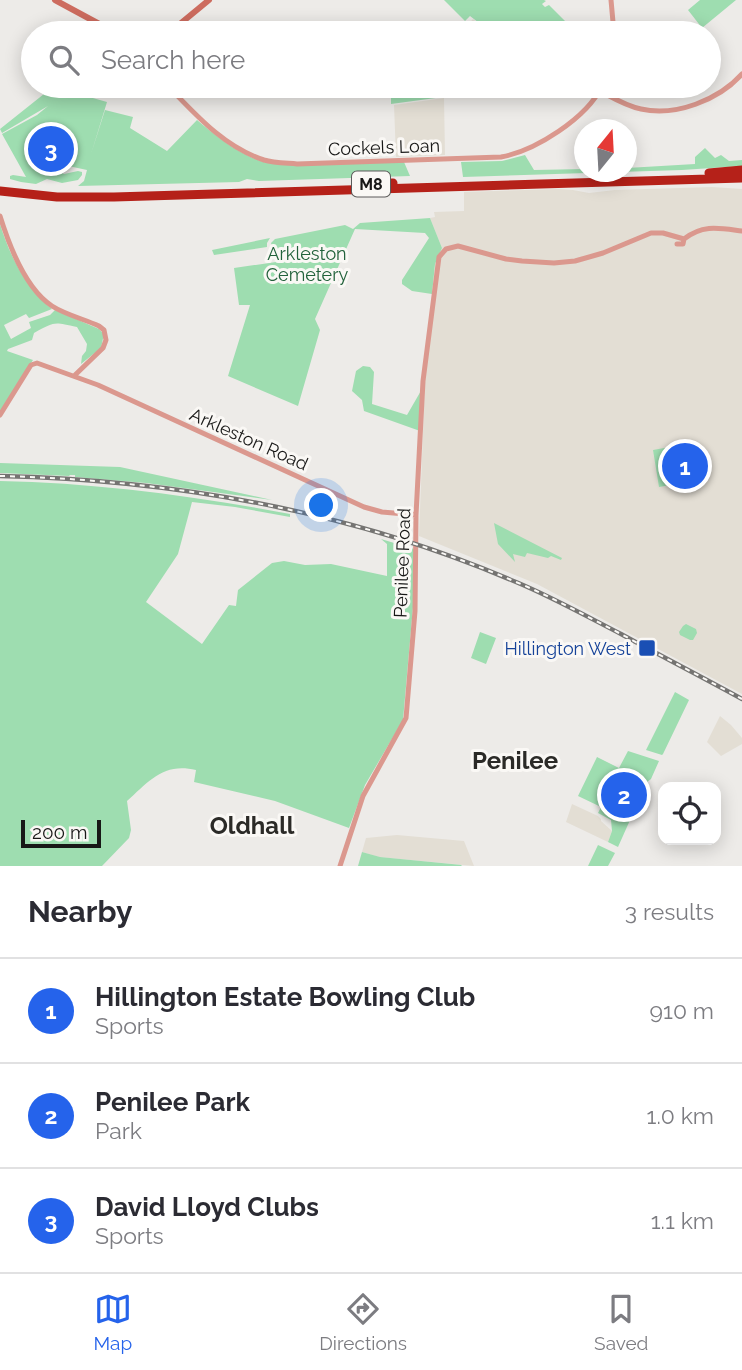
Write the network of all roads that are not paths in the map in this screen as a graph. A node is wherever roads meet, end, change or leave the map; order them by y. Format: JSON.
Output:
{"nodes":[{"id":1,"x":55,"y":0,"type":"edge"},
{"id":2,"x":209,"y":0,"type":"edge"},
{"id":3,"x":611,"y":0,"type":"edge"},
{"id":4,"x":94,"y":21,"type":"edge"},
{"id":5,"x":184,"y":21,"type":"edge"},
{"id":6,"x":613,"y":21,"type":"edge"},
{"id":7,"x":742,"y":74,"type":"edge"},
{"id":8,"x":721,"y":92,"type":"edge"},
{"id":9,"x":180,"y":98,"type":"edge"},
{"id":10,"x":594,"y":98,"type":"edge"},
{"id":11,"x":615,"y":98,"type":"edge"},
{"id":12,"x":707,"y":98,"type":"edge"},
{"id":13,"x":742,"y":171,"type":"edge"},
{"id":14,"x":742,"y":180,"type":"edge"},
{"id":15,"x":0,"y":186,"type":"edge"},
{"id":16,"x":0,"y":191,"type":"edge"},
{"id":17,"x":0,"y":216,"type":"edge"},
{"id":18,"x":742,"y":231,"type":"edge"},
{"id":19,"x":74,"y":376,"type":"junction"},
{"id":20,"x":0,"y":415,"type":"edge"},
{"id":21,"x":416,"y":515,"type":"junction"},
{"id":22,"x":340,"y":866,"type":"edge"}],
"edges":[{"from":1,"to":4,"type":"main road"},
{"from":2,"to":5,"type":"main road"},
{"from":3,"to":6,"type":"street"},
{"from":7,"to":8,"type":"street"},
{"from":9,"to":10,"type":"street","name":"Cockels Loan"},
{"from":11,"to":12,"type":"street"},
{"from":13,"to":15,"type":"highway","number":"M8"},
{"from":14,"to":16,"type":"highway","number":"M8"},
{"from":17,"to":19,"type":"street"},
{"from":18,"to":21,"type":"street","name":"Penilee Road"},
{"from":19,"to":20,"type":"street","name":"Arkleston Road"},
{"from":19,"to":21,"type":"street","name":"Arkleston Road"},
{"from":21,"to":22,"type":"street","name":"Penilee Road"}]}
